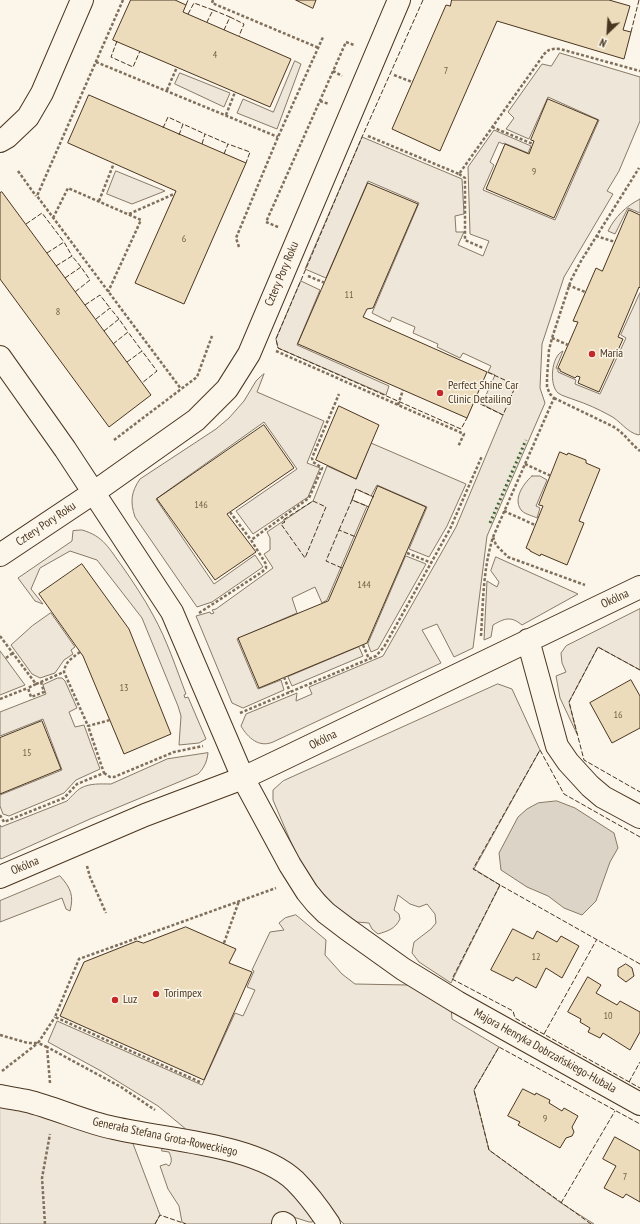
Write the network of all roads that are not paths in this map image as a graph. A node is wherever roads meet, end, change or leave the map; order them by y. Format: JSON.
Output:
{"nodes":[{"id":1,"x":82,"y":0,"type":"edge"},
{"id":2,"x":399,"y":0,"type":"edge"},
{"id":3,"x":0,"y":142,"type":"edge"},
{"id":4,"x":0,"y":358,"type":"edge"},
{"id":5,"x":93,"y":493,"type":"junction"},
{"id":6,"x":0,"y":555,"type":"edge"},
{"id":7,"x":640,"y":587,"type":"edge"},
{"id":8,"x":528,"y":640,"type":"junction"},
{"id":9,"x":243,"y":778,"type":"junction"},
{"id":10,"x":640,"y":817,"type":"edge"},
{"id":11,"x":0,"y":877,"type":"edge"},
{"id":12,"x":0,"y":1096,"type":"edge"},
{"id":13,"x":640,"y":1104,"type":"edge"},
{"id":14,"x":329,"y":1224,"type":"edge"}],
"edges":[{"from":1,"to":3,"type":"street"},
{"from":2,"to":5,"type":"street","name":"Cztery Pory Roku"},
{"from":4,"to":5,"type":"street"},
{"from":5,"to":6,"type":"street","name":"Cztery Pory Roku"},
{"from":5,"to":9,"type":"street","name":"Majora Henryka Dobrzańskiego-Hubala"},
{"from":7,"to":8,"type":"street","name":"Okólna"},
{"from":8,"to":9,"type":"street","name":"Okólna"},
{"from":8,"to":10,"type":"street"},
{"from":9,"to":11,"type":"street","name":"Okólna"},
{"from":9,"to":13,"type":"street","name":"Majora Henryka Dobrzańskiego-Hubala"},
{"from":12,"to":14,"type":"street","name":"Generała Stefana Grota-Roweckiego"}]}
